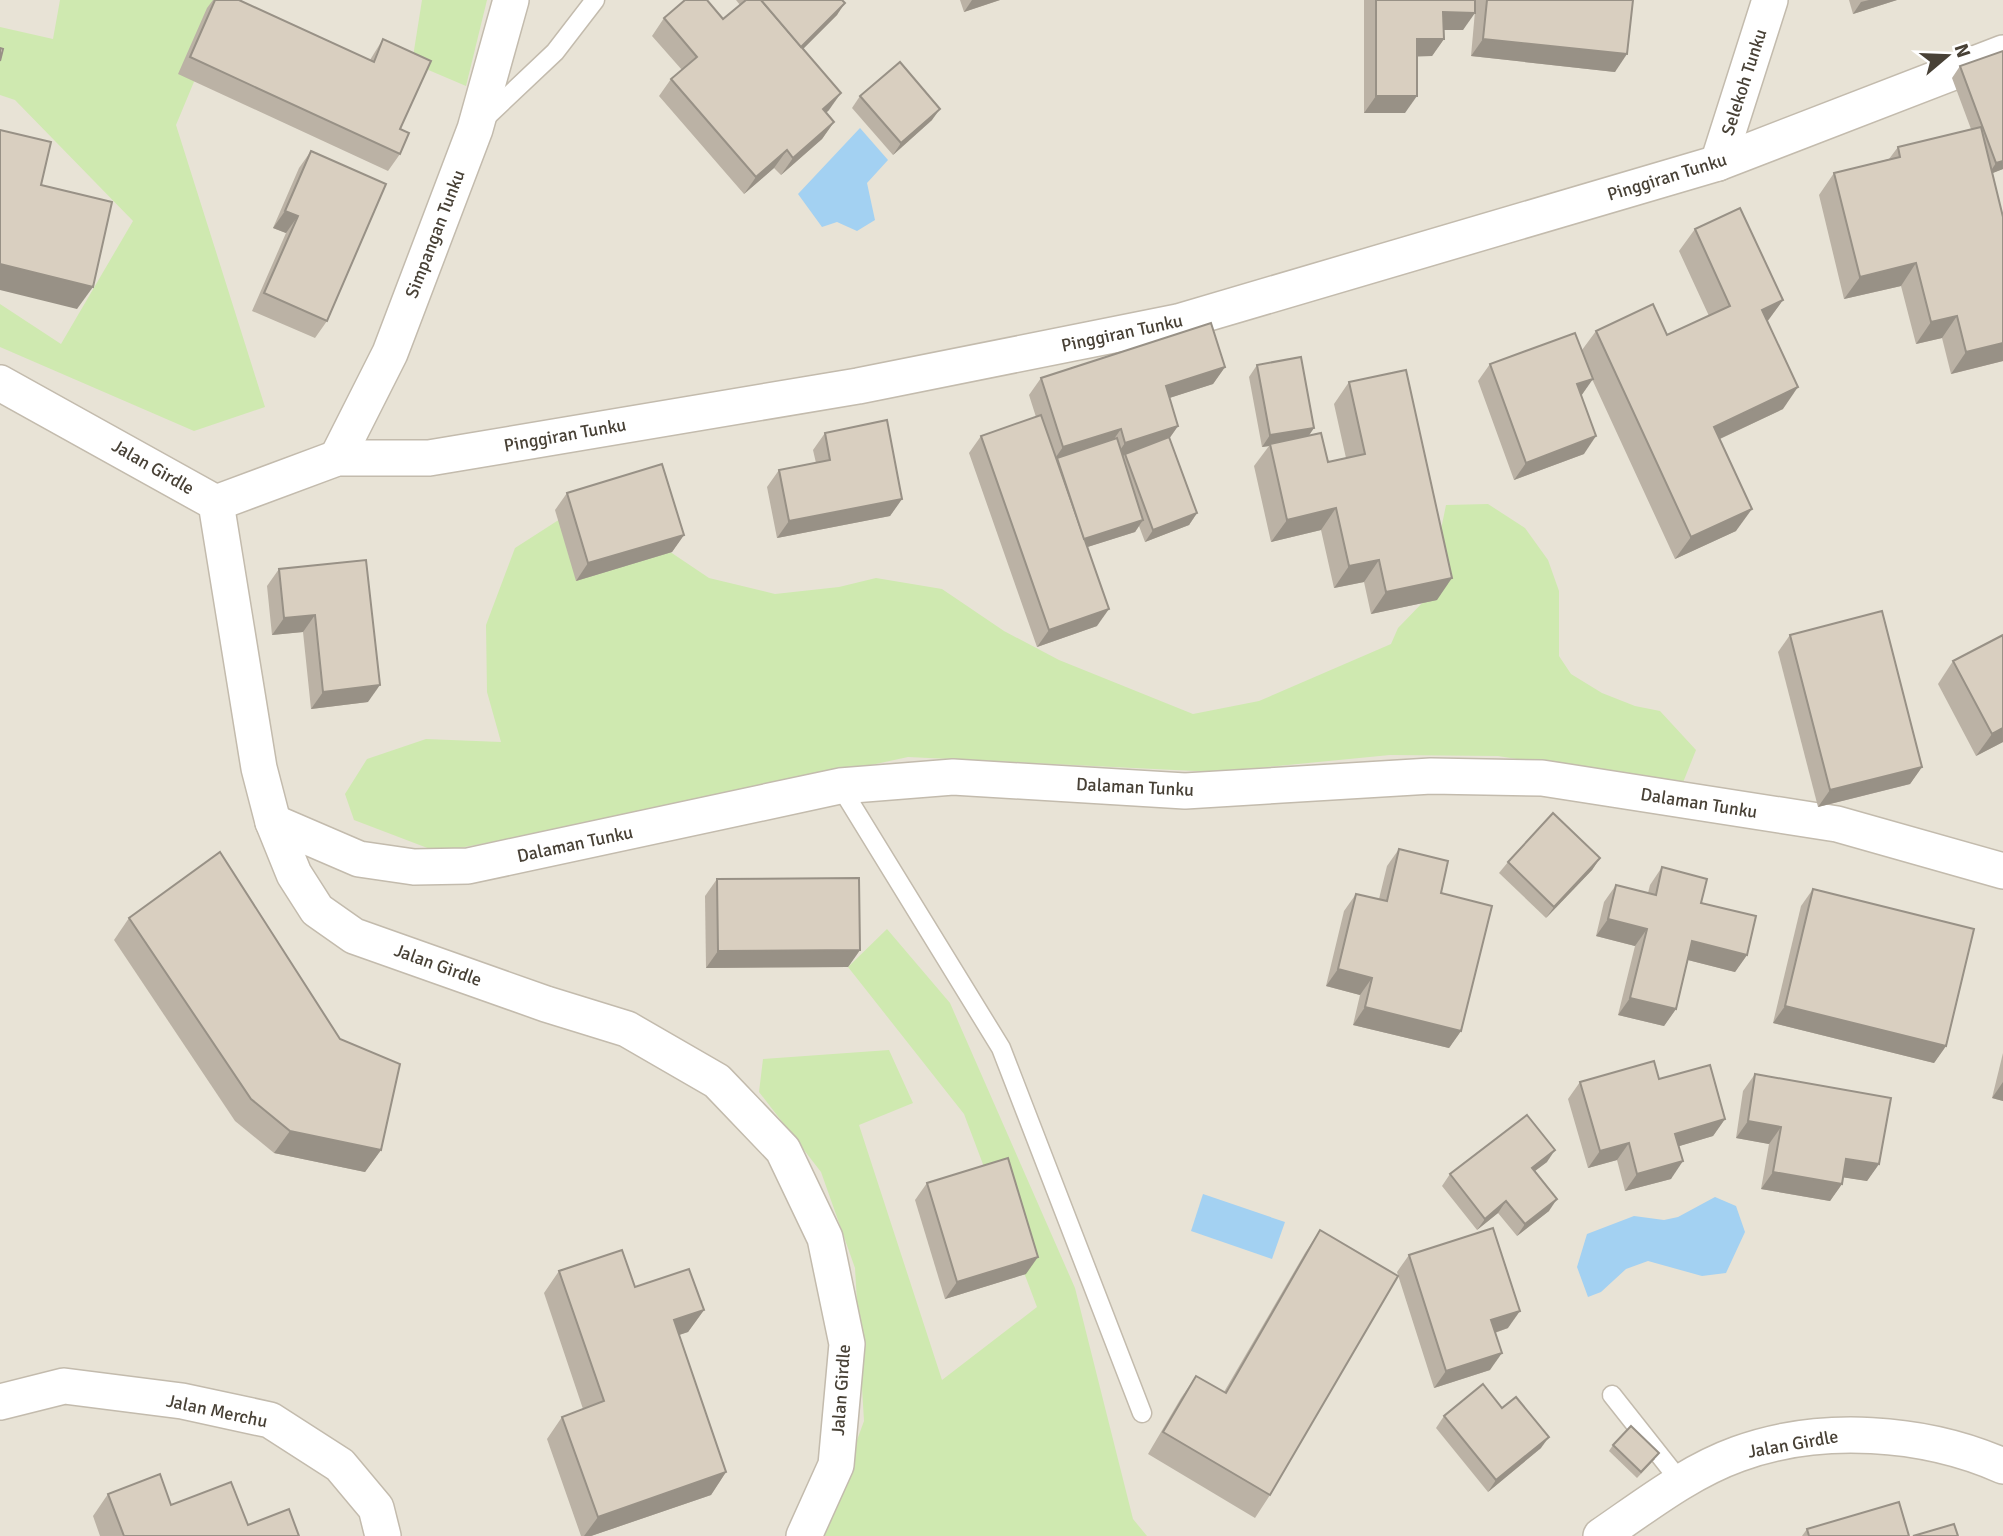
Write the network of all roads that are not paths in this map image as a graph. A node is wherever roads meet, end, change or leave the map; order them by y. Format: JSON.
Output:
{"nodes":[{"id":1,"x":511,"y":0,"type":"edge"},
{"id":2,"x":596,"y":0,"type":"edge"},
{"id":3,"x":1770,"y":0,"type":"edge"},
{"id":4,"x":2003,"y":53,"type":"edge"},
{"id":5,"x":475,"y":129,"type":"junction"},
{"id":6,"x":1718,"y":163,"type":"junction"},
{"id":7,"x":0,"y":383,"type":"edge"},
{"id":8,"x":337,"y":458,"type":"junction"},
{"id":9,"x":216,"y":503,"type":"junction"},
{"id":10,"x":840,"y":786,"type":"junction"},
{"id":11,"x":273,"y":822,"type":"junction"},
{"id":12,"x":2003,"y":871,"type":"edge"},
{"id":13,"x":1612,"y":1395,"type":"dead end"},
{"id":14,"x":0,"y":1402,"type":"edge"},
{"id":15,"x":1142,"y":1413,"type":"dead end"},
{"id":16,"x":2003,"y":1466,"type":"edge"},
{"id":17,"x":1680,"y":1481,"type":"junction"},
{"id":18,"x":383,"y":1536,"type":"edge"},
{"id":19,"x":804,"y":1536,"type":"edge"},
{"id":20,"x":1601,"y":1536,"type":"edge"}],
"edges":[{"from":1,"to":5,"type":"street","name":"Simpangan Tunku"},
{"from":2,"to":5,"type":"lane"},
{"from":3,"to":6,"type":"street","name":"Selekoh Tunku"},
{"from":4,"to":6,"type":"street","name":"Pinggiran Tunku"},
{"from":5,"to":8,"type":"street","name":"Simpangan Tunku"},
{"from":6,"to":8,"type":"street","name":"Pinggiran Tunku"},
{"from":7,"to":9,"type":"street","name":"Jalan Girdle"},
{"from":8,"to":9,"type":"street","name":"Pinggiran Tunku"},
{"from":9,"to":11,"type":"street","name":"Jalan Girdle"},
{"from":10,"to":11,"type":"street","name":"Dalaman Tunku"},
{"from":10,"to":12,"type":"street","name":"Dalaman Tunku"},
{"from":10,"to":15,"type":"lane"},
{"from":11,"to":19,"type":"street","name":"Jalan Girdle"},
{"from":13,"to":17,"type":"lane"},
{"from":14,"to":18,"type":"street","name":"Jalan Merchu"},
{"from":16,"to":17,"type":"street","name":"Jalan Girdle"},
{"from":17,"to":20,"type":"street","name":"Jalan Girdle"}]}
